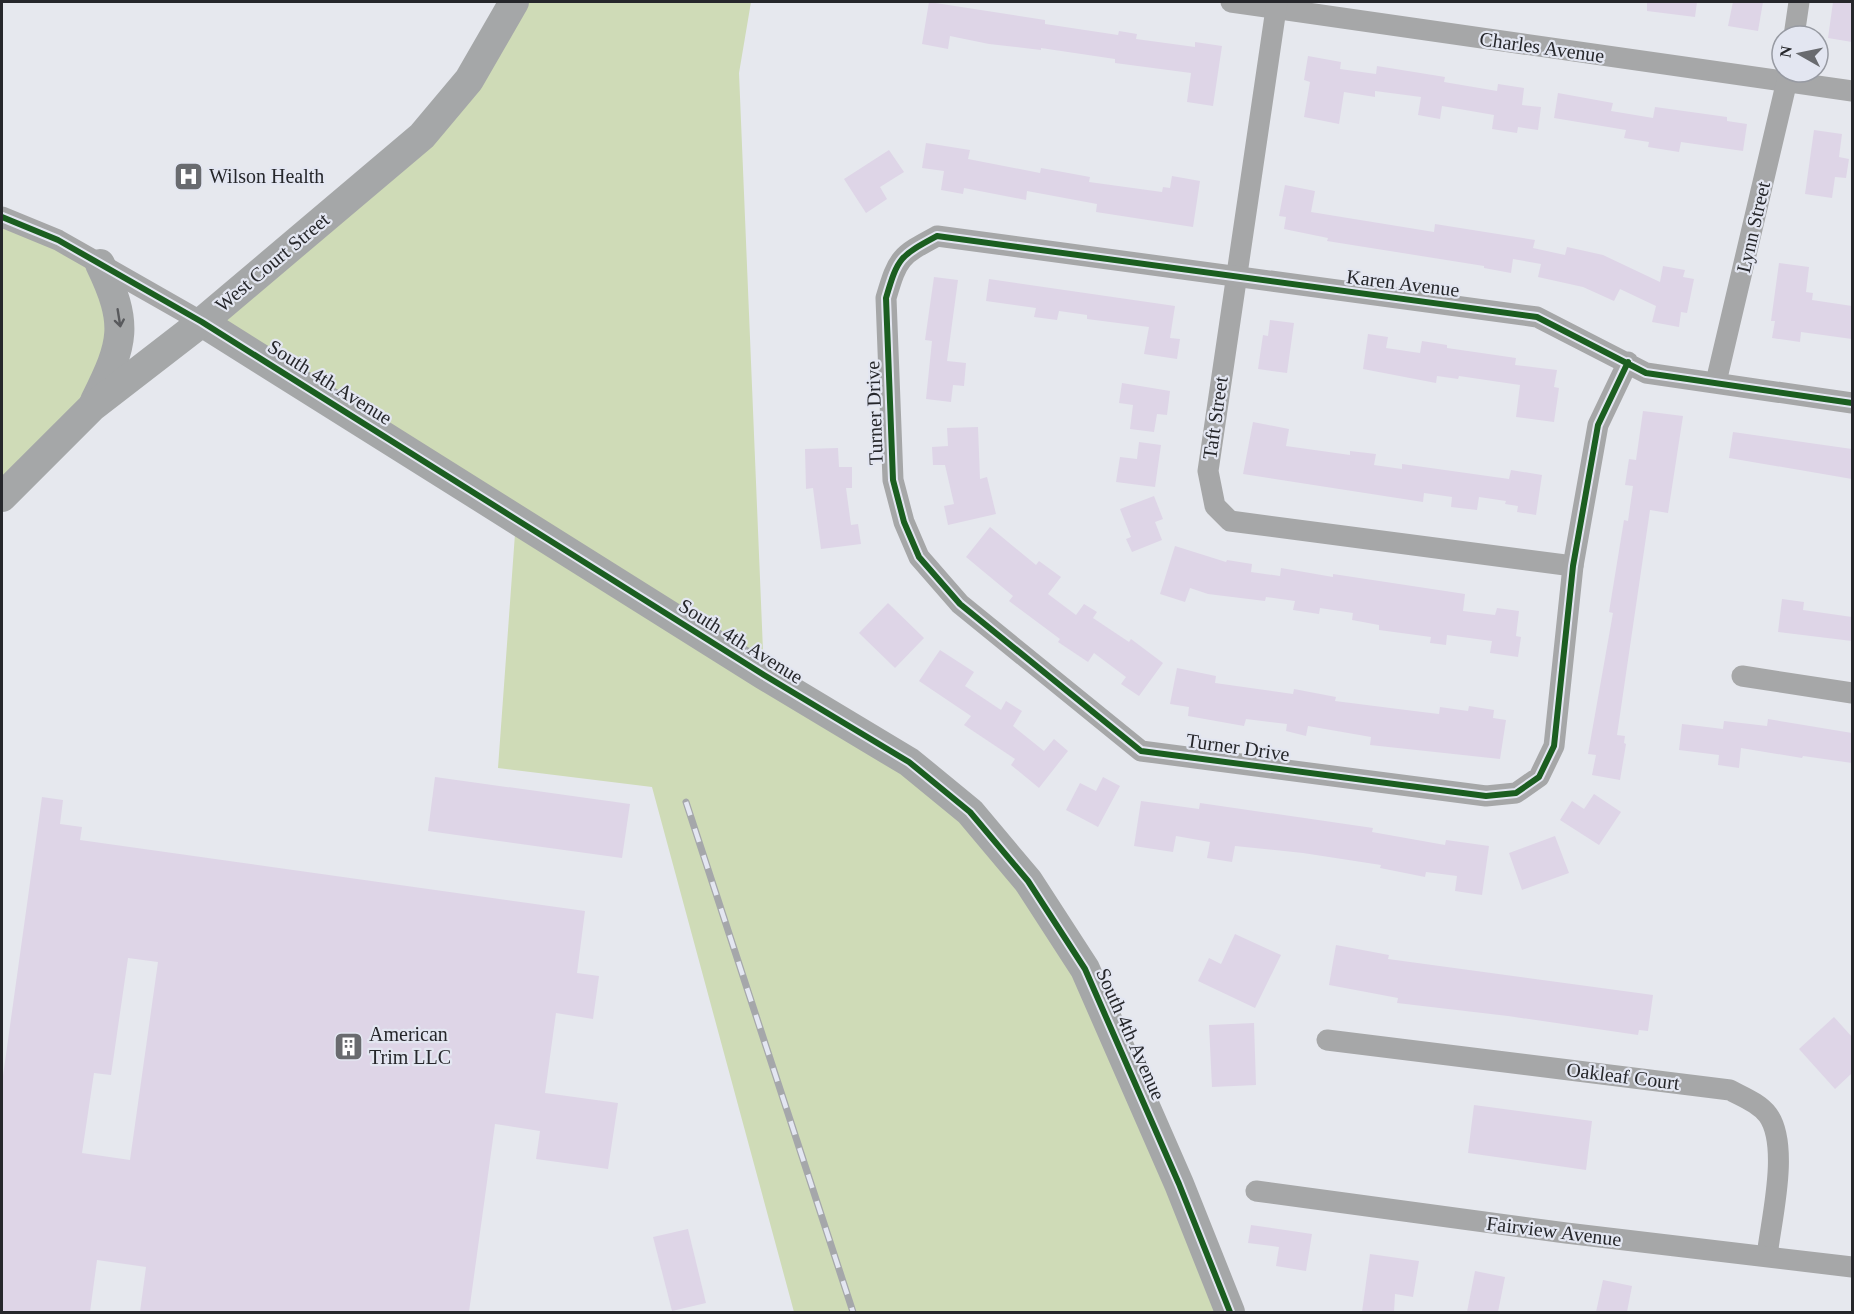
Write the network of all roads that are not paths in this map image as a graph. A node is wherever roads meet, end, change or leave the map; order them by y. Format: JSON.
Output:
{"nodes":[{"id":1,"x":514,"y":2,"type":"edge"},
{"id":2,"x":1231,"y":2,"type":"edge"},
{"id":3,"x":1799,"y":2,"type":"edge"},
{"id":4,"x":1277,"y":5,"type":"edge"},
{"id":5,"x":1796,"y":24,"type":"edge"},
{"id":6,"x":1770,"y":74,"type":"edge"},
{"id":7,"x":1787,"y":84,"type":"edge"},
{"id":8,"x":1820,"y":84,"type":"edge"},
{"id":9,"x":1852,"y":91,"type":"edge"},
{"id":10,"x":2,"y":217,"type":"edge"},
{"id":11,"x":937,"y":236,"type":"joint"},
{"id":12,"x":100,"y":264,"type":"junction"},
{"id":13,"x":1236,"y":278,"type":"junction"},
{"id":14,"x":202,"y":322,"type":"junction"},
{"id":15,"x":1628,"y":362,"type":"junction"},
{"id":16,"x":1716,"y":382,"type":"junction"},
{"id":17,"x":1852,"y":403,"type":"edge"},
{"id":18,"x":92,"y":407,"type":"junction"},
{"id":19,"x":2,"y":497,"type":"edge"},
{"id":20,"x":1573,"y":566,"type":"junction"},
{"id":21,"x":1742,"y":676,"type":"dead end"},
{"id":22,"x":1852,"y":693,"type":"edge"},
{"id":23,"x":1327,"y":1040,"type":"dead end"},
{"id":24,"x":1256,"y":1191,"type":"dead end"},
{"id":25,"x":1767,"y":1256,"type":"junction"},
{"id":26,"x":1852,"y":1268,"type":"edge"},
{"id":27,"x":1230,"y":1312,"type":"edge"}],
"edges":[{"from":1,"to":14,"type":"street","name":"West Court Street"},
{"from":2,"to":4,"type":"street","name":"Charles Avenue"},
{"from":3,"to":5,"type":"street"},
{"from":4,"to":6,"type":"street","name":"Charles Avenue"},
{"from":4,"to":13,"type":"street","name":"Taft Street"},
{"from":7,"to":16,"type":"street","name":"Lynn Street"},
{"from":8,"to":9,"type":"street","name":"Charles Avenue"},
{"from":10,"to":12,"type":"street","name":"South 4th Avenue"},
{"from":11,"to":13,"type":"street","name":"Karen Avenue"},
{"from":11,"to":20,"type":"street","name":"Turner Drive"},
{"from":12,"to":14,"type":"street","name":"South 4th Avenue"},
{"from":12,"to":18,"type":"street","one_way":true},
{"from":13,"to":15,"type":"street","name":"Karen Avenue"},
{"from":13,"to":20,"type":"street","name":"Taft Street"},
{"from":14,"to":18,"type":"street","name":"West Court Street"},
{"from":14,"to":27,"type":"street","name":"South 4th Avenue"},
{"from":15,"to":16,"type":"street","name":"Karen Avenue"},
{"from":15,"to":20,"type":"street","name":"Turner Drive"},
{"from":16,"to":17,"type":"street","name":"Karen Avenue"},
{"from":18,"to":19,"type":"street","name":"West Court Street"},
{"from":21,"to":22,"type":"street"},
{"from":23,"to":25,"type":"street","name":"Oakleaf Court"},
{"from":24,"to":25,"type":"street","name":"Fairview Avenue"},
{"from":25,"to":26,"type":"street","name":"Fairview Avenue"}]}
